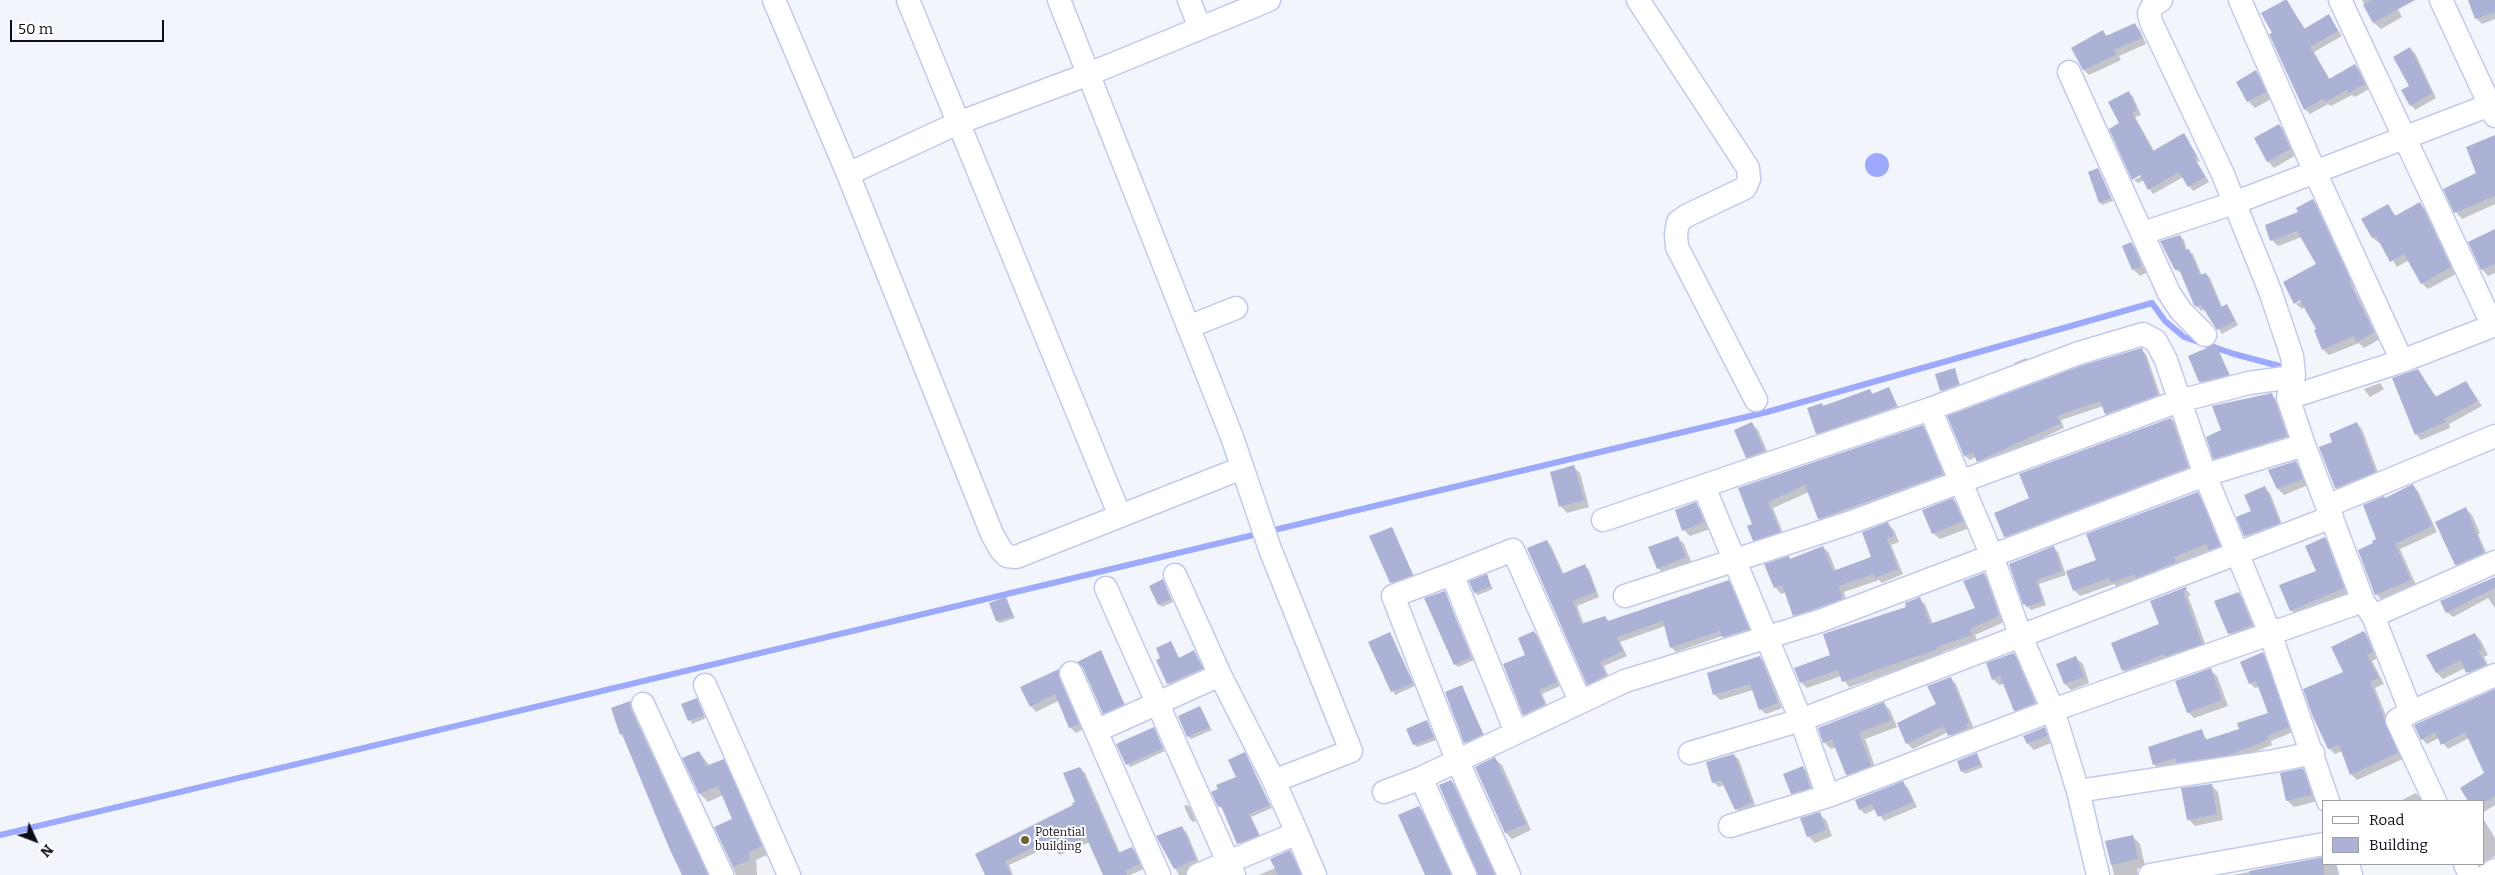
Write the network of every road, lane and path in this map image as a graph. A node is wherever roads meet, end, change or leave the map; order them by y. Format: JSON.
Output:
{"nodes":[{"id":1,"x":774,"y":0,"type":"edge"},
{"id":2,"x":908,"y":0,"type":"edge"},
{"id":3,"x":1059,"y":0,"type":"edge"},
{"id":4,"x":1189,"y":0,"type":"edge"},
{"id":5,"x":1269,"y":0,"type":"edge"},
{"id":6,"x":1638,"y":0,"type":"edge"},
{"id":7,"x":2161,"y":0,"type":"edge"},
{"id":8,"x":2240,"y":0,"type":"edge"},
{"id":9,"x":2340,"y":0,"type":"edge"},
{"id":10,"x":2441,"y":0,"type":"edge"},
{"id":11,"x":1200,"y":28,"type":"junction"},
{"id":12,"x":2069,"y":72,"type":"dead end"},
{"id":13,"x":1089,"y":74,"type":"junction"},
{"id":14,"x":2493,"y":108,"type":"edge"},
{"id":15,"x":958,"y":123,"type":"junction"},
{"id":16,"x":2404,"y":138,"type":"junction"},
{"id":17,"x":2315,"y":172,"type":"junction"},
{"id":18,"x":848,"y":174,"type":"junction"},
{"id":19,"x":2234,"y":203,"type":"junction"},
{"id":20,"x":2143,"y":233,"type":"junction"},
{"id":21,"x":1236,"y":308,"type":"dead end"},
{"id":22,"x":2494,"y":325,"type":"edge"},
{"id":23,"x":1188,"y":327,"type":"junction"},
{"id":24,"x":2205,"y":334,"type":"dead end"},
{"id":25,"x":2402,"y":361,"type":"junction"},
{"id":26,"x":2290,"y":388,"type":"junction"},
{"id":27,"x":1756,"y":400,"type":"dead end"},
{"id":28,"x":2179,"y":401,"type":"junction"},
{"id":29,"x":1930,"y":409,"type":"junction"},
{"id":30,"x":2495,"y":436,"type":"edge"},
{"id":31,"x":2304,"y":444,"type":"junction"},
{"id":32,"x":1242,"y":468,"type":"junction"},
{"id":33,"x":2205,"y":475,"type":"junction"},
{"id":34,"x":1960,"y":481,"type":"junction"},
{"id":35,"x":1704,"y":487,"type":"junction"},
{"id":36,"x":2330,"y":511,"type":"junction"},
{"id":37,"x":1120,"y":516,"type":"junction"},
{"id":38,"x":1603,"y":520,"type":"dead end"},
{"id":39,"x":2237,"y":553,"type":"junction"},
{"id":40,"x":1992,"y":556,"type":"junction"},
{"id":41,"x":1734,"y":562,"type":"junction"},
{"id":42,"x":2495,"y":562,"type":"edge"},
{"id":43,"x":1452,"y":574,"type":"junction"},
{"id":44,"x":1175,"y":575,"type":"dead end"},
{"id":45,"x":1106,"y":588,"type":"dead end"},
{"id":46,"x":1625,"y":596,"type":"dead end"},
{"id":47,"x":2368,"y":608,"type":"junction"},
{"id":48,"x":2270,"y":633,"type":"junction"},
{"id":49,"x":2021,"y":637,"type":"junction"},
{"id":50,"x":1766,"y":638,"type":"junction"},
{"id":51,"x":1071,"y":673,"type":"dead end"},
{"id":52,"x":1220,"y":675,"type":"junction"},
{"id":53,"x":2495,"y":675,"type":"edge"},
{"id":54,"x":705,"y":685,"type":"dead end"},
{"id":55,"x":1580,"y":701,"type":"junction"},
{"id":56,"x":643,"y":704,"type":"dead end"},
{"id":57,"x":1158,"y":705,"type":"junction"},
{"id":58,"x":2053,"y":710,"type":"junction"},
{"id":59,"x":2411,"y":712,"type":"junction"},
{"id":60,"x":1801,"y":720,"type":"junction"},
{"id":61,"x":1096,"y":731,"type":"junction"},
{"id":62,"x":1516,"y":732,"type":"junction"},
{"id":63,"x":1690,"y":753,"type":"dead end"},
{"id":64,"x":2313,"y":753,"type":"junction"},
{"id":65,"x":1457,"y":760,"type":"junction"},
{"id":66,"x":1421,"y":778,"type":"junction"},
{"id":67,"x":1274,"y":782,"type":"junction"},
{"id":68,"x":2078,"y":791,"type":"junction"},
{"id":69,"x":1384,"y":792,"type":"dead end"},
{"id":70,"x":1828,"y":796,"type":"junction"},
{"id":71,"x":2328,"y":800,"type":"edge"},
{"id":72,"x":2435,"y":800,"type":"edge"},
{"id":73,"x":1730,"y":826,"type":"dead end"},
{"id":74,"x":1297,"y":833,"type":"junction"},
{"id":75,"x":2322,"y":844,"type":"edge"},
{"id":76,"x":1231,"y":868,"type":"edge"},
{"id":77,"x":2495,"y":870,"type":"edge"},
{"id":78,"x":722,"y":875,"type":"edge"},
{"id":79,"x":789,"y":875,"type":"edge"},
{"id":80,"x":1158,"y":875,"type":"edge"},
{"id":81,"x":1198,"y":875,"type":"edge"},
{"id":82,"x":1315,"y":875,"type":"edge"},
{"id":83,"x":1465,"y":875,"type":"edge"},
{"id":84,"x":1509,"y":875,"type":"edge"},
{"id":85,"x":2098,"y":875,"type":"edge"},
{"id":86,"x":2150,"y":875,"type":"edge"},
{"id":87,"x":2487,"y":875,"type":"edge"}],
"edges":[{"from":1,"to":18,"type":"street"},
{"from":2,"to":15,"type":"street"},
{"from":3,"to":13,"type":"street"},
{"from":4,"to":11,"type":"street"},
{"from":5,"to":11,"type":"street"},
{"from":6,"to":27,"type":"street"},
{"from":7,"to":19,"type":"street"},
{"from":8,"to":17,"type":"street"},
{"from":9,"to":16,"type":"street"},
{"from":10,"to":14,"type":"street"},
{"from":11,"to":13,"type":"street"},
{"from":12,"to":20,"type":"street"},
{"from":13,"to":15,"type":"street"},
{"from":13,"to":23,"type":"street"},
{"from":14,"to":16,"type":"street"},
{"from":15,"to":18,"type":"street"},
{"from":15,"to":37,"type":"street"},
{"from":16,"to":17,"type":"street"},
{"from":16,"to":22,"type":"street"},
{"from":17,"to":19,"type":"street"},
{"from":17,"to":25,"type":"street"},
{"from":18,"to":37,"type":"street"},
{"from":19,"to":20,"type":"street"},
{"from":19,"to":26,"type":"street"},
{"from":20,"to":24,"type":"street"},
{"from":21,"to":23,"type":"street"},
{"from":22,"to":25,"type":"street"},
{"from":23,"to":32,"type":"street"},
{"from":25,"to":26,"type":"street"},
{"from":26,"to":28,"type":"street"},
{"from":26,"to":31,"type":"street"},
{"from":28,"to":29,"type":"street"},
{"from":28,"to":33,"type":"street"},
{"from":28,"to":34,"type":"street"},
{"from":29,"to":34,"type":"street"},
{"from":29,"to":35,"type":"street"},
{"from":30,"to":36,"type":"street"},
{"from":31,"to":33,"type":"street"},
{"from":31,"to":36,"type":"street"},
{"from":32,"to":37,"type":"street"},
{"from":32,"to":67,"type":"street"},
{"from":33,"to":39,"type":"street"},
{"from":33,"to":40,"type":"street"},
{"from":34,"to":40,"type":"street"},
{"from":34,"to":41,"type":"street"},
{"from":35,"to":38,"type":"street"},
{"from":35,"to":41,"type":"street"},
{"from":36,"to":39,"type":"street"},
{"from":36,"to":47,"type":"street"},
{"from":39,"to":48,"type":"street"},
{"from":39,"to":49,"type":"street"},
{"from":40,"to":49,"type":"street"},
{"from":40,"to":50,"type":"street"},
{"from":41,"to":46,"type":"street"},
{"from":41,"to":50,"type":"street"},
{"from":42,"to":47,"type":"street"},
{"from":43,"to":55,"type":"street"},
{"from":43,"to":62,"type":"street"},
{"from":43,"to":65,"type":"street"},
{"from":44,"to":52,"type":"street"},
{"from":45,"to":57,"type":"street"},
{"from":47,"to":48,"type":"street"},
{"from":47,"to":59,"type":"street"},
{"from":48,"to":58,"type":"street"},
{"from":48,"to":64,"type":"street"},
{"from":49,"to":58,"type":"street"},
{"from":49,"to":60,"type":"street"},
{"from":50,"to":55,"type":"street"},
{"from":50,"to":60,"type":"street"},
{"from":51,"to":61,"type":"street"},
{"from":52,"to":57,"type":"street"},
{"from":52,"to":67,"type":"street"},
{"from":53,"to":59,"type":"street"},
{"from":54,"to":79,"type":"street"},
{"from":55,"to":62,"type":"street"},
{"from":56,"to":78,"type":"street"},
{"from":57,"to":61,"type":"street"},
{"from":57,"to":76,"type":"street"},
{"from":58,"to":68,"type":"street"},
{"from":58,"to":70,"type":"street"},
{"from":59,"to":72,"type":"street"},
{"from":60,"to":63,"type":"street"},
{"from":60,"to":70,"type":"street"},
{"from":61,"to":80,"type":"street"},
{"from":62,"to":65,"type":"street"},
{"from":64,"to":68,"type":"street"},
{"from":64,"to":71,"type":"street"},
{"from":65,"to":66,"type":"street"},
{"from":65,"to":84,"type":"street"},
{"from":66,"to":69,"type":"street"},
{"from":66,"to":83,"type":"street"},
{"from":67,"to":74,"type":"street"},
{"from":68,"to":85,"type":"street"},
{"from":70,"to":73,"type":"street"},
{"from":74,"to":76,"type":"street"},
{"from":74,"to":82,"type":"street"},
{"from":75,"to":86,"type":"street"},
{"from":76,"to":81,"type":"street"},
{"from":77,"to":87,"type":"street"}]}
